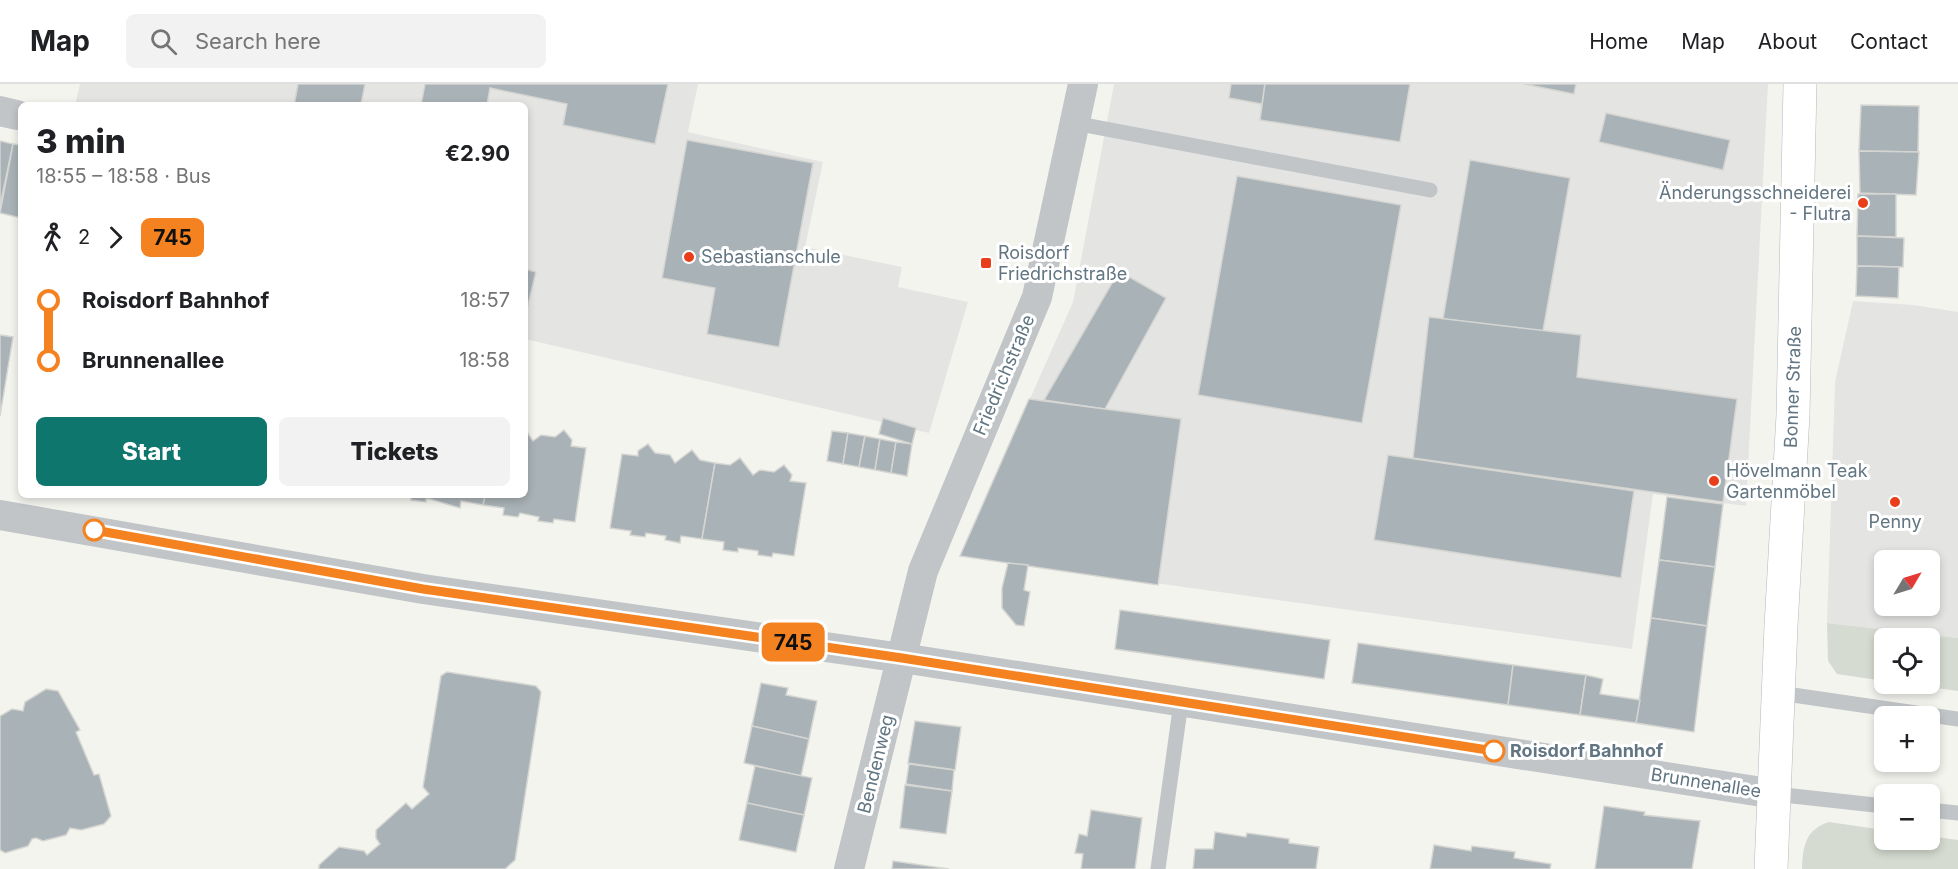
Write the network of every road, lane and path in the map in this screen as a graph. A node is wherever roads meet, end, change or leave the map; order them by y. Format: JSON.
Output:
{"nodes":[{"id":1,"x":1083,"y":84,"type":"edge"},
{"id":2,"x":1800,"y":84,"type":"edge"},
{"id":3,"x":1074,"y":123,"type":"junction"},
{"id":4,"x":1430,"y":190,"type":"dead end"},
{"id":5,"x":0,"y":515,"type":"edge"},
{"id":6,"x":902,"y":658,"type":"junction"},
{"id":7,"x":1779,"y":693,"type":"junction"},
{"id":8,"x":1181,"y":702,"type":"junction"},
{"id":9,"x":1958,"y":719,"type":"edge"},
{"id":10,"x":1775,"y":794,"type":"junction"},
{"id":11,"x":1874,"y":805,"type":"edge"},
{"id":12,"x":1940,"y":811,"type":"edge"},
{"id":13,"x":1958,"y":813,"type":"edge"},
{"id":14,"x":849,"y":869,"type":"edge"},
{"id":15,"x":1158,"y":869,"type":"edge"},
{"id":16,"x":1771,"y":869,"type":"edge"}],
"edges":[{"from":1,"to":3,"type":"street","name":"Friedrichstraße"},
{"from":2,"to":7,"type":"street","name":"Bonner Straße"},
{"from":3,"to":4,"type":"lane"},
{"from":3,"to":6,"type":"street","name":"Friedrichstraße"},
{"from":5,"to":6,"type":"street","name":"Brunnenallee"},
{"from":6,"to":8,"type":"street","name":"Brunnenallee"},
{"from":6,"to":14,"type":"street","name":"Bendenweg"},
{"from":7,"to":9,"type":"lane"},
{"from":7,"to":10,"type":"street","name":"Bonner Straße"},
{"from":8,"to":10,"type":"street","name":"Brunnenallee"},
{"from":8,"to":15,"type":"lane"},
{"from":10,"to":11,"type":"lane"},
{"from":10,"to":16,"type":"street","name":"Bonner Straße"},
{"from":12,"to":13,"type":"lane"}]}
